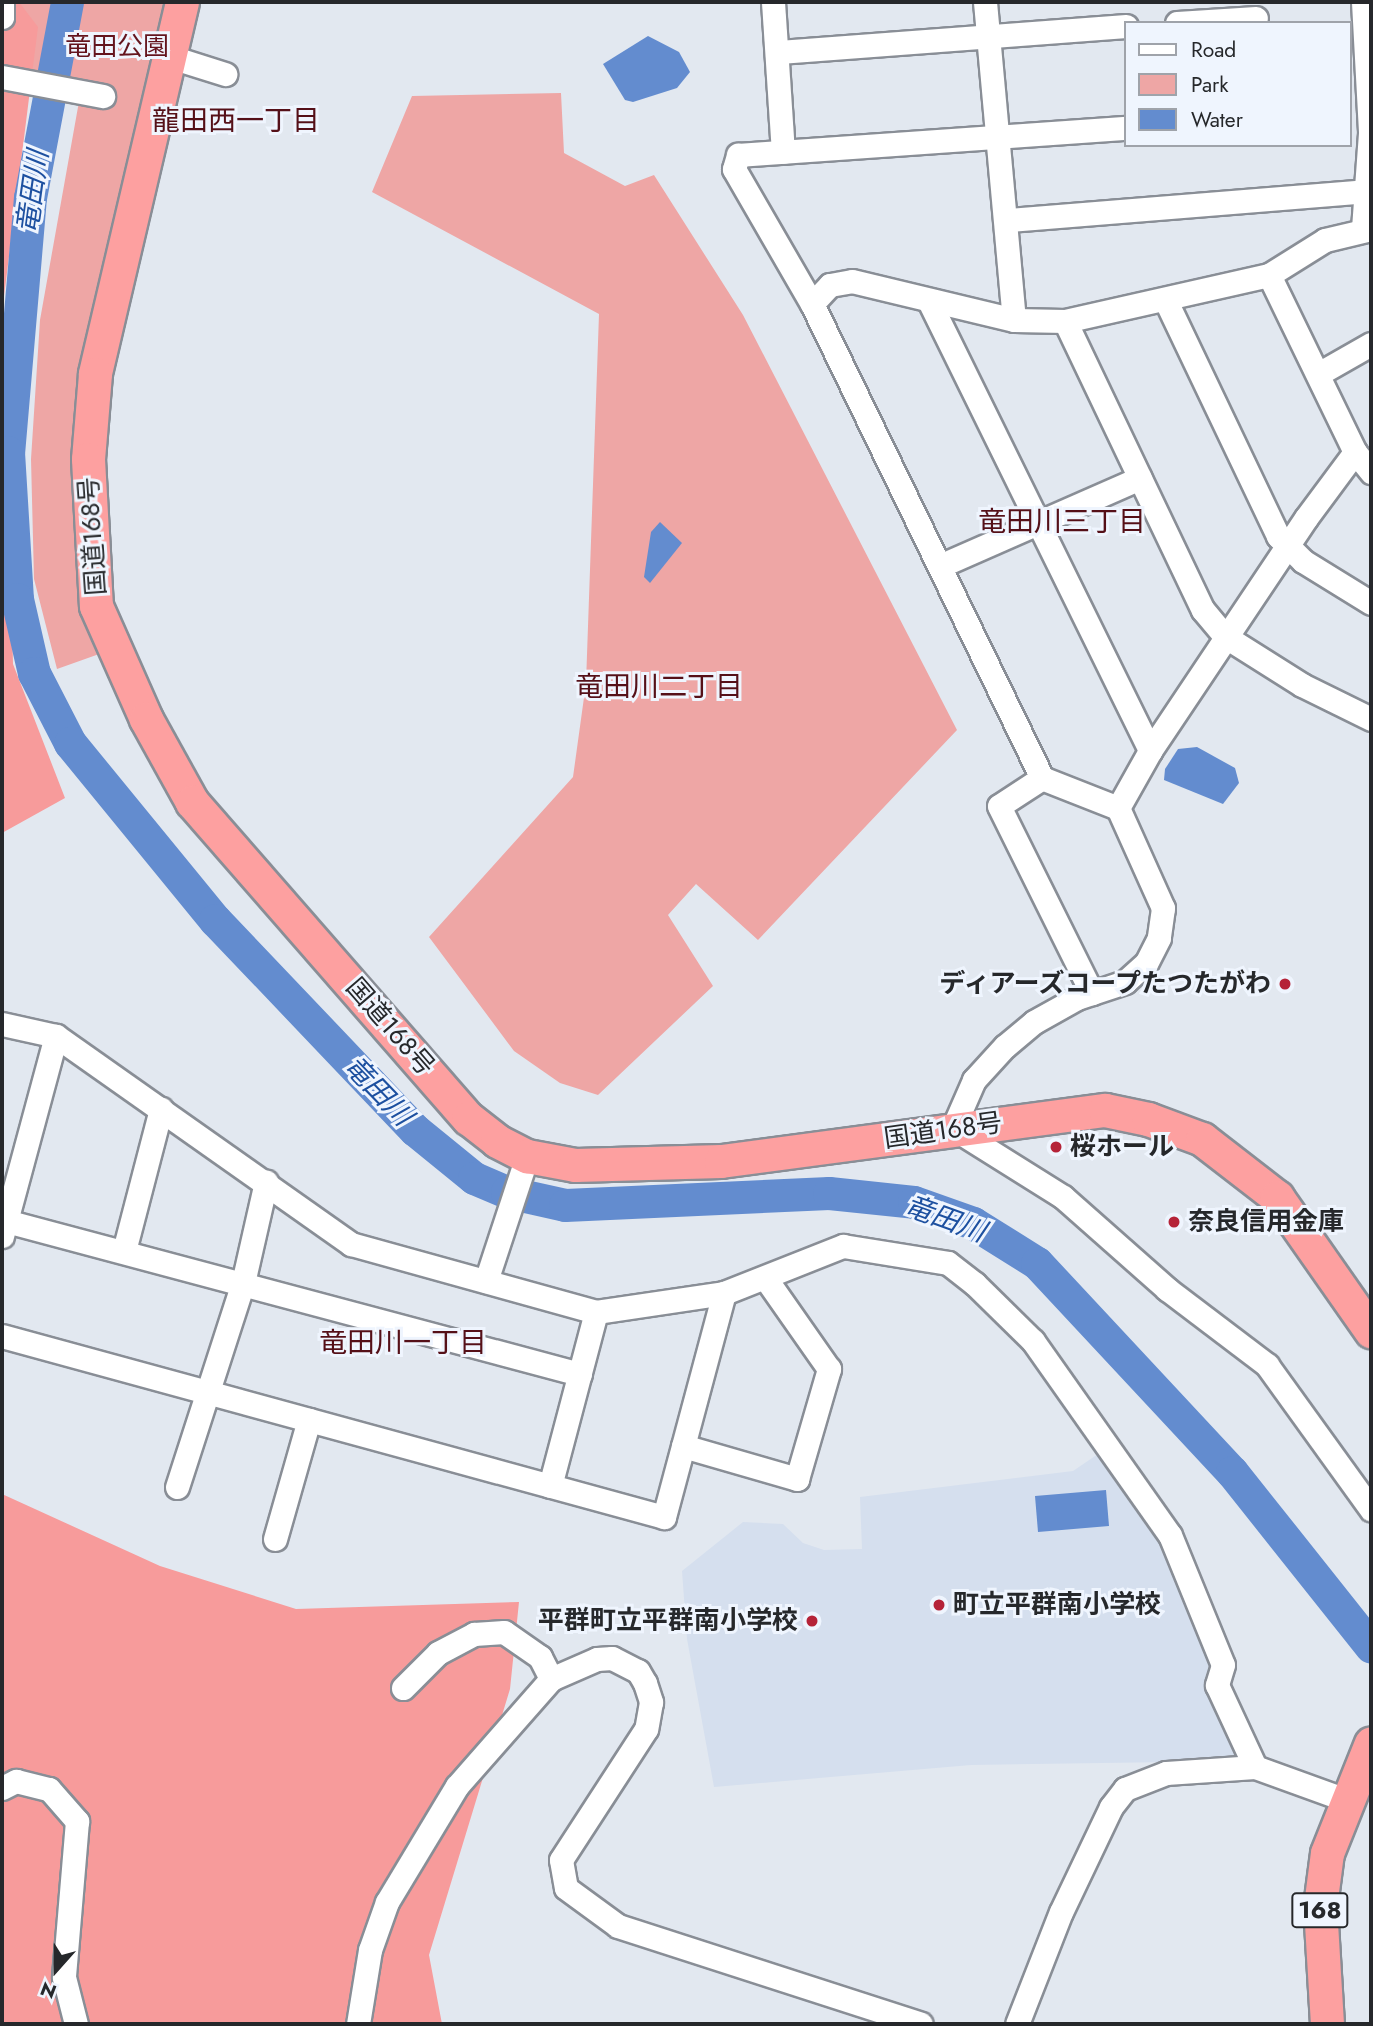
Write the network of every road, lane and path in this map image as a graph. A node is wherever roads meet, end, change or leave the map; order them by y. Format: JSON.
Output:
{"nodes":[{"id":1,"x":2,"y":2,"type":"edge"},
{"id":2,"x":182,"y":2,"type":"edge"},
{"id":3,"x":773,"y":2,"type":"edge"},
{"id":4,"x":985,"y":2,"type":"edge"},
{"id":5,"x":1363,"y":2,"type":"edge"},
{"id":6,"x":1255,"y":14,"type":"edge"},
{"id":7,"x":2,"y":16,"type":"edge"},
{"id":8,"x":1194,"y":21,"type":"edge"},
{"id":9,"x":1124,"y":26,"type":"edge"},
{"id":10,"x":987,"y":35,"type":"junction"},
{"id":11,"x":779,"y":52,"type":"junction"},
{"id":12,"x":171,"y":57,"type":"junction"},
{"id":13,"x":225,"y":74,"type":"dead end"},
{"id":14,"x":12,"y":78,"type":"edge"},
{"id":15,"x":103,"y":96,"type":"dead end"},
{"id":16,"x":1360,"y":114,"type":"edge"},
{"id":17,"x":1124,"y":128,"type":"edge"},
{"id":18,"x":997,"y":137,"type":"junction"},
{"id":19,"x":783,"y":152,"type":"junction"},
{"id":20,"x":1366,"y":191,"type":"junction"},
{"id":21,"x":1008,"y":220,"type":"junction"},
{"id":22,"x":1367,"y":229,"type":"edge"},
{"id":23,"x":1269,"y":275,"type":"junction"},
{"id":24,"x":1165,"y":299,"type":"junction"},
{"id":25,"x":930,"y":303,"type":"junction"},
{"id":26,"x":812,"y":304,"type":"junction"},
{"id":27,"x":1014,"y":320,"type":"junction"},
{"id":28,"x":1065,"y":321,"type":"junction"},
{"id":29,"x":1371,"y":344,"type":"edge"},
{"id":30,"x":1320,"y":373,"type":"junction"},
{"id":31,"x":1356,"y":452,"type":"junction"},
{"id":32,"x":1371,"y":472,"type":"edge"},
{"id":33,"x":1140,"y":478,"type":"junction"},
{"id":34,"x":1037,"y":523,"type":"junction"},
{"id":35,"x":1287,"y":546,"type":"junction"},
{"id":36,"x":942,"y":565,"type":"junction"},
{"id":37,"x":1371,"y":603,"type":"edge"},
{"id":38,"x":1226,"y":637,"type":"junction"},
{"id":39,"x":1371,"y":719,"type":"edge"},
{"id":40,"x":1150,"y":751,"type":"junction"},
{"id":41,"x":1042,"y":778,"type":"junction"},
{"id":42,"x":1118,"y":808,"type":"junction"},
{"id":43,"x":1092,"y":993,"type":"junction"},
{"id":44,"x":2,"y":1024,"type":"edge"},
{"id":45,"x":56,"y":1036,"type":"junction"},
{"id":46,"x":161,"y":1109,"type":"junction"},
{"id":47,"x":953,"y":1128,"type":"junction"},
{"id":48,"x":521,"y":1167,"type":"junction"},
{"id":49,"x":266,"y":1182,"type":"junction"},
{"id":50,"x":4,"y":1228,"type":"edge"},
{"id":51,"x":124,"y":1251,"type":"junction"},
{"id":52,"x":766,"y":1279,"type":"junction"},
{"id":53,"x":486,"y":1281,"type":"junction"},
{"id":54,"x":243,"y":1283,"type":"junction"},
{"id":55,"x":724,"y":1293,"type":"junction"},
{"id":56,"x":596,"y":1312,"type":"junction"},
{"id":57,"x":1371,"y":1331,"type":"edge"},
{"id":58,"x":2,"y":1336,"type":"edge"},
{"id":59,"x":580,"y":1374,"type":"junction"},
{"id":60,"x":211,"y":1393,"type":"junction"},
{"id":61,"x":309,"y":1420,"type":"junction"},
{"id":62,"x":683,"y":1447,"type":"junction"},
{"id":63,"x":550,"y":1486,"type":"junction"},
{"id":64,"x":177,"y":1487,"type":"dead end"},
{"id":65,"x":1371,"y":1509,"type":"edge"},
{"id":66,"x":275,"y":1539,"type":"dead end"},
{"id":67,"x":551,"y":1679,"type":"junction"},
{"id":68,"x":403,"y":1688,"type":"dead end"},
{"id":69,"x":1255,"y":1767,"type":"junction"},
{"id":70,"x":1359,"y":1772,"type":"edge"},
{"id":71,"x":2,"y":1788,"type":"edge"},
{"id":72,"x":76,"y":2024,"type":"edge"},
{"id":73,"x":358,"y":2024,"type":"edge"},
{"id":74,"x":920,"y":2024,"type":"edge"},
{"id":75,"x":1017,"y":2024,"type":"edge"},
{"id":76,"x":1328,"y":2024,"type":"edge"}],
"edges":[{"from":1,"to":7,"type":"street"},
{"from":2,"to":12,"type":"highway","name":"国道168号"},
{"from":3,"to":11,"type":"street"},
{"from":4,"to":10,"type":"street"},
{"from":5,"to":16,"type":"street"},
{"from":6,"to":8,"type":"street"},
{"from":9,"to":10,"type":"street"},
{"from":10,"to":11,"type":"street"},
{"from":10,"to":18,"type":"street"},
{"from":11,"to":19,"type":"street"},
{"from":12,"to":13,"type":"street"},
{"from":12,"to":48,"type":"highway","name":"国道168号"},
{"from":14,"to":15,"type":"street"},
{"from":16,"to":20,"type":"street"},
{"from":17,"to":18,"type":"street"},
{"from":18,"to":19,"type":"street"},
{"from":18,"to":21,"type":"street"},
{"from":19,"to":26,"type":"street"},
{"from":20,"to":21,"type":"street"},
{"from":20,"to":22,"type":"street"},
{"from":21,"to":27,"type":"street"},
{"from":22,"to":23,"type":"street"},
{"from":23,"to":24,"type":"street"},
{"from":23,"to":30,"type":"street"},
{"from":24,"to":28,"type":"street"},
{"from":24,"to":35,"type":"street"},
{"from":25,"to":26,"type":"street"},
{"from":25,"to":27,"type":"street"},
{"from":25,"to":34,"type":"street"},
{"from":26,"to":36,"type":"street"},
{"from":27,"to":28,"type":"street"},
{"from":28,"to":33,"type":"street"},
{"from":29,"to":30,"type":"street"},
{"from":30,"to":31,"type":"street"},
{"from":31,"to":32,"type":"street"},
{"from":31,"to":35,"type":"street"},
{"from":33,"to":34,"type":"street"},
{"from":33,"to":38,"type":"street"},
{"from":34,"to":36,"type":"street"},
{"from":34,"to":40,"type":"street"},
{"from":35,"to":37,"type":"street"},
{"from":35,"to":38,"type":"street"},
{"from":36,"to":41,"type":"street"},
{"from":38,"to":39,"type":"street"},
{"from":38,"to":40,"type":"street"},
{"from":40,"to":42,"type":"street"},
{"from":41,"to":42,"type":"street"},
{"from":41,"to":43,"type":"street"},
{"from":42,"to":43,"type":"street"},
{"from":43,"to":47,"type":"street"},
{"from":44,"to":45,"type":"street"},
{"from":45,"to":46,"type":"street"},
{"from":45,"to":50,"type":"street"},
{"from":46,"to":49,"type":"street"},
{"from":46,"to":51,"type":"street"},
{"from":47,"to":48,"type":"highway","name":"国道168号"},
{"from":47,"to":57,"type":"highway","name":"国道168号"},
{"from":47,"to":65,"type":"street"},
{"from":48,"to":53,"type":"street"},
{"from":49,"to":53,"type":"street"},
{"from":49,"to":54,"type":"street"},
{"from":50,"to":51,"type":"street"},
{"from":51,"to":54,"type":"street"},
{"from":52,"to":55,"type":"street"},
{"from":52,"to":62,"type":"street"},
{"from":52,"to":69,"type":"street"},
{"from":53,"to":56,"type":"street"},
{"from":54,"to":59,"type":"street"},
{"from":54,"to":60,"type":"street"},
{"from":55,"to":56,"type":"street"},
{"from":55,"to":62,"type":"street"},
{"from":56,"to":59,"type":"street"},
{"from":58,"to":60,"type":"street"},
{"from":59,"to":63,"type":"street"},
{"from":60,"to":61,"type":"street"},
{"from":60,"to":64,"type":"street"},
{"from":61,"to":63,"type":"street"},
{"from":61,"to":66,"type":"street"},
{"from":62,"to":63,"type":"street"},
{"from":67,"to":68,"type":"street"},
{"from":67,"to":73,"type":"street"},
{"from":67,"to":74,"type":"street"},
{"from":69,"to":70,"type":"street"},
{"from":69,"to":75,"type":"street"},
{"from":70,"to":76,"type":"highway","number":"168"},
{"from":71,"to":72,"type":"street"}]}
